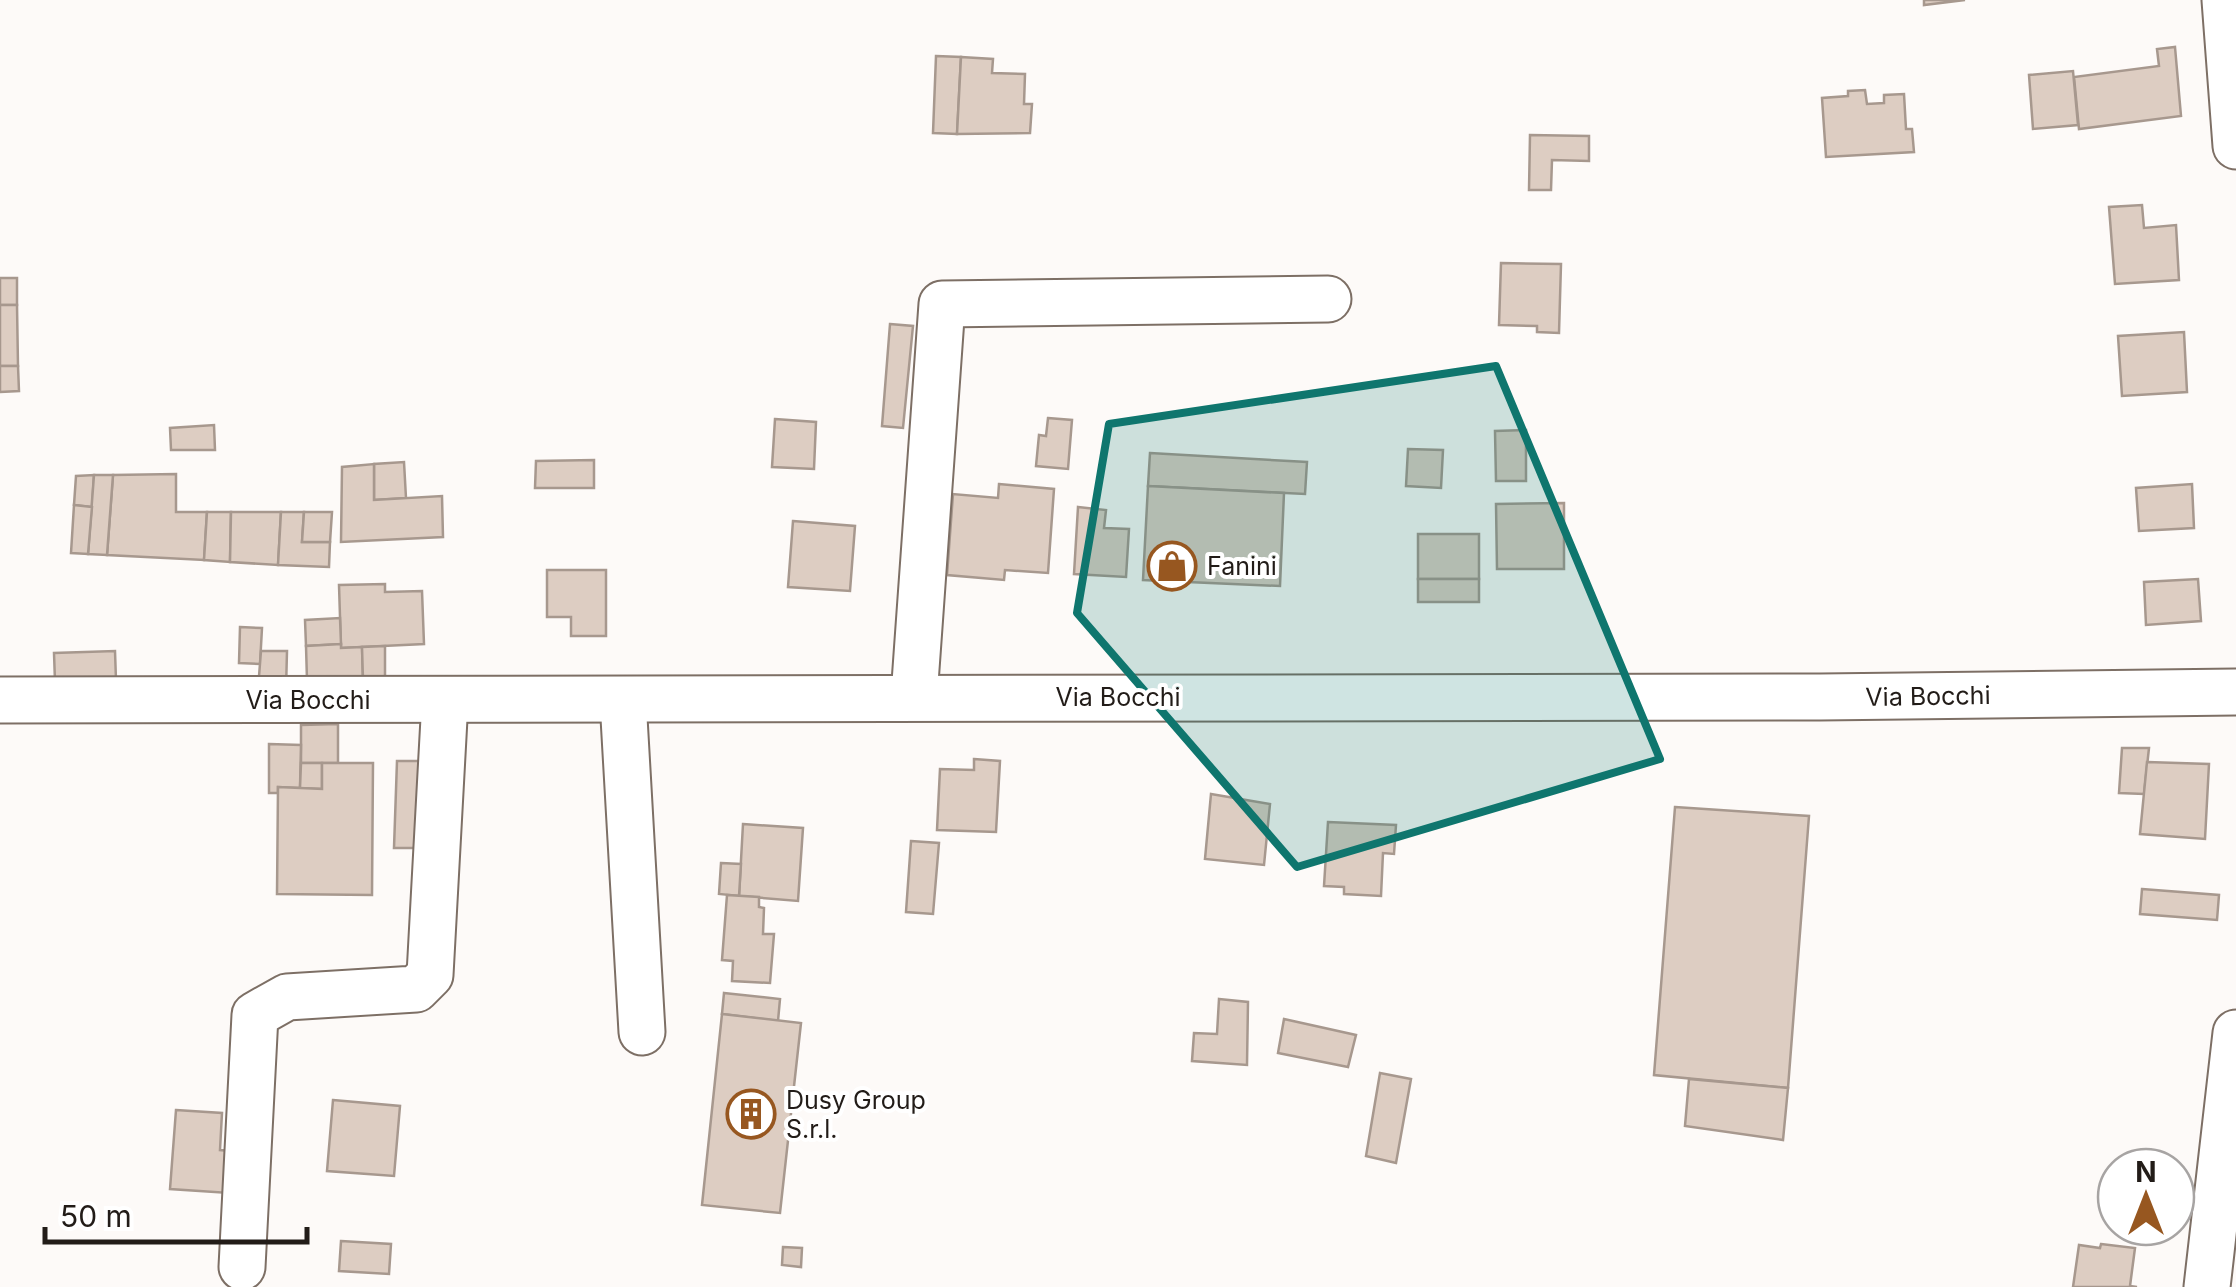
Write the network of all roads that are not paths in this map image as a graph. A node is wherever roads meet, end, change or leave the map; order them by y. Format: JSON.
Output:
{"nodes":[{"id":1,"x":2225,"y":0,"type":"edge"},
{"id":2,"x":2236,"y":146,"type":"edge"},
{"id":3,"x":1328,"y":299,"type":"dead end"},
{"id":4,"x":2236,"y":692,"type":"edge"},
{"id":5,"x":914,"y":697,"type":"junction"},
{"id":6,"x":0,"y":700,"type":"edge"},
{"id":7,"x":445,"y":700,"type":"junction"},
{"id":8,"x":623,"y":700,"type":"junction"},
{"id":9,"x":642,"y":1032,"type":"dead end"},
{"id":10,"x":2236,"y":1033,"type":"edge"},
{"id":11,"x":242,"y":1267,"type":"dead end"},
{"id":12,"x":2207,"y":1287,"type":"edge"}],
"edges":[{"from":1,"to":2,"type":"street"},
{"from":3,"to":5,"type":"street"},
{"from":4,"to":5,"type":"street","name":"Via Bocchi"},
{"from":5,"to":8,"type":"street","name":"Via Bocchi"},
{"from":6,"to":7,"type":"street","name":"Via Bocchi"},
{"from":7,"to":8,"type":"street","name":"Via Bocchi"},
{"from":7,"to":11,"type":"street"},
{"from":8,"to":9,"type":"street"},
{"from":10,"to":12,"type":"street"}]}
